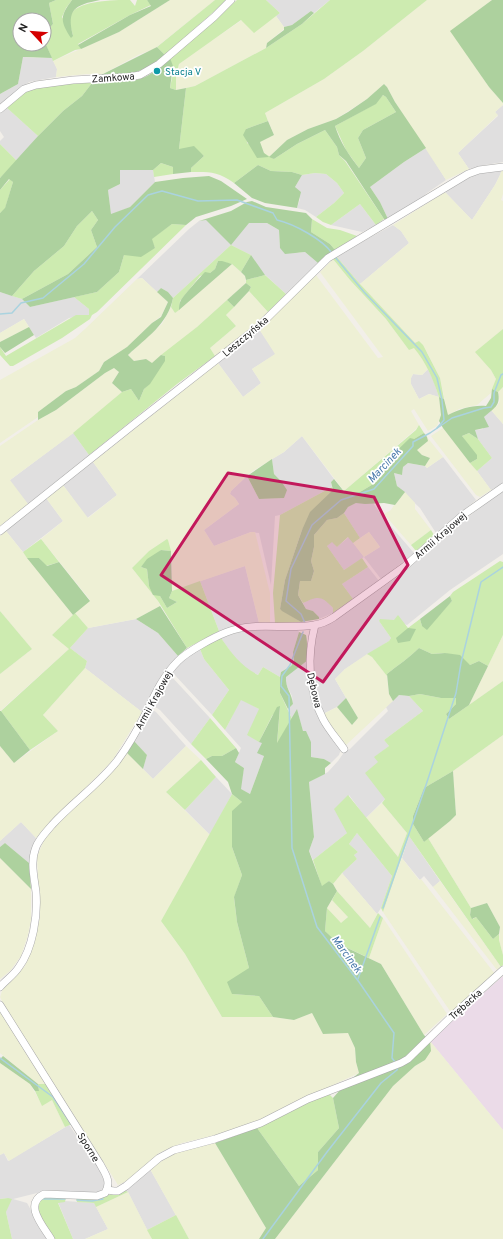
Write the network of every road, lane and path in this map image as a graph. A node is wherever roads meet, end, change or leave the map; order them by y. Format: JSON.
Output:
{"nodes":[{"id":1,"x":231,"y":0,"type":"edge"},
{"id":2,"x":0,"y":109,"type":"edge"},
{"id":3,"x":503,"y":167,"type":"edge"},
{"id":4,"x":503,"y":488,"type":"edge"},
{"id":5,"x":0,"y":531,"type":"edge"},
{"id":6,"x":315,"y":625,"type":"junction"},
{"id":7,"x":344,"y":749,"type":"dead end"},
{"id":8,"x":503,"y":970,"type":"edge"},
{"id":9,"x":0,"y":987,"type":"edge"},
{"id":10,"x":0,"y":1005,"type":"edge"},
{"id":11,"x":107,"y":1190,"type":"junction"},
{"id":12,"x":51,"y":1239,"type":"edge"}],
"edges":[{"from":1,"to":2,"type":"street","name":"Zamkowa"},
{"from":3,"to":5,"type":"street","name":"Leszczyńska"},
{"from":4,"to":6,"type":"street","name":"Armii Krajowej"},
{"from":6,"to":7,"type":"street","name":"Dębowa"},
{"from":6,"to":9,"type":"street","name":"Armii Krajowej"},
{"from":8,"to":11,"type":"street","name":"Trębacka"},
{"from":10,"to":11,"type":"street","name":"Sporne"},
{"from":11,"to":12,"type":"street"}]}
